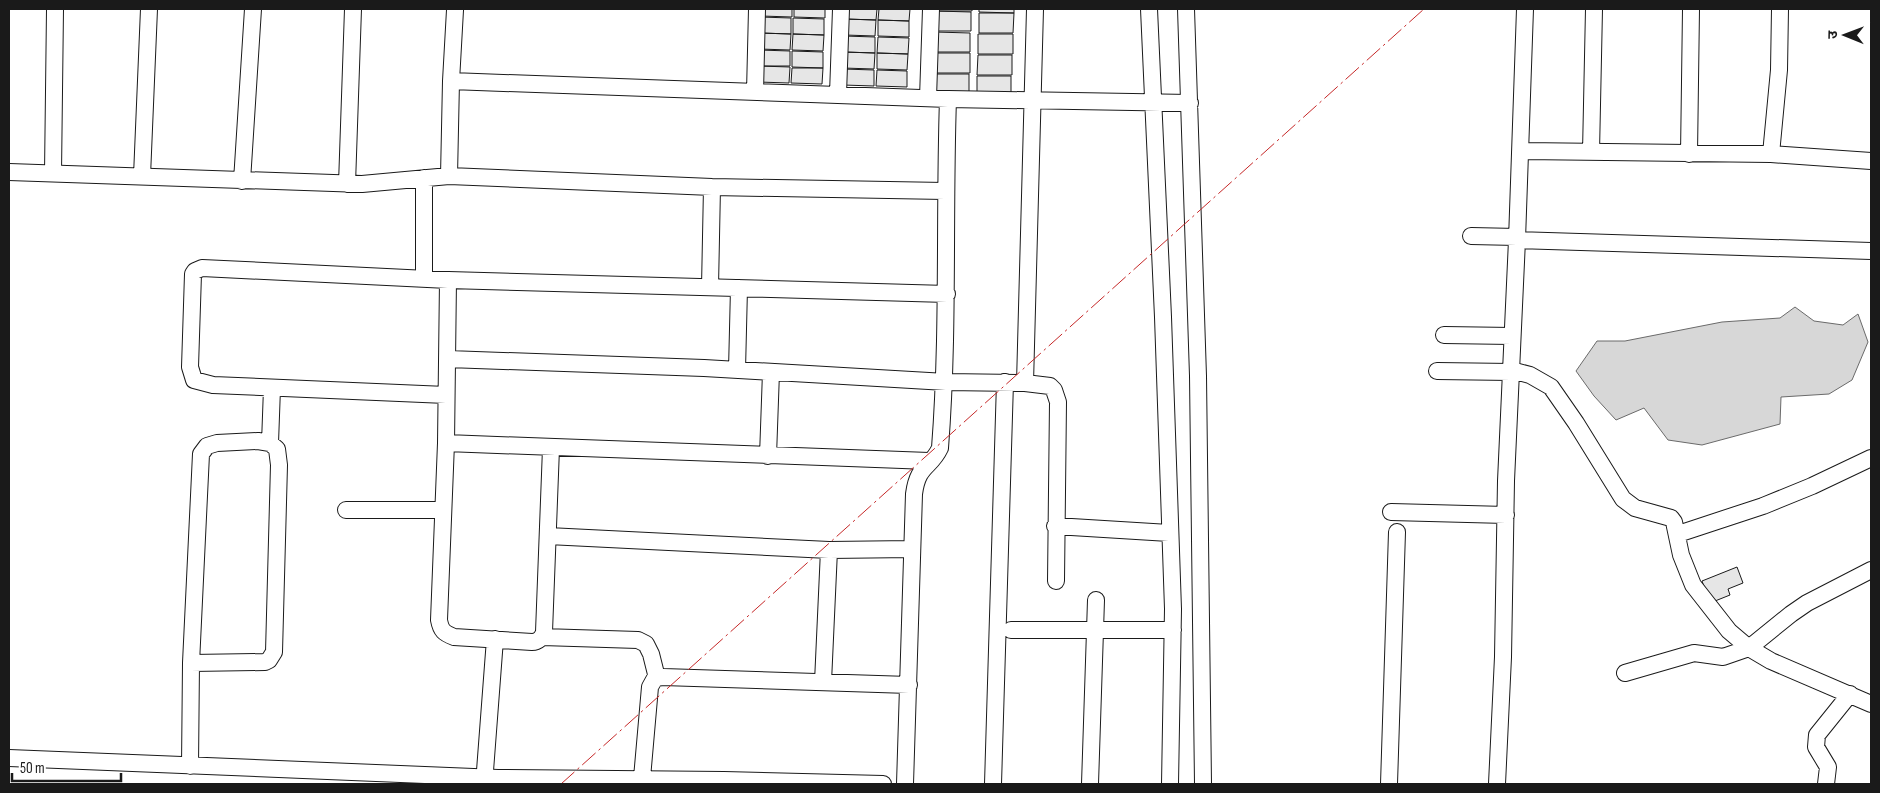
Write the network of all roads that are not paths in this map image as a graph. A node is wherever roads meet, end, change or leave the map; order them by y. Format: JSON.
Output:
{"nodes":[{"id":1,"x":55,"y":9,"type":"edge"},
{"id":2,"x":149,"y":9,"type":"edge"},
{"id":3,"x":253,"y":9,"type":"edge"},
{"id":4,"x":353,"y":9,"type":"edge"},
{"id":5,"x":757,"y":9,"type":"edge"},
{"id":6,"x":841,"y":9,"type":"edge"},
{"id":7,"x":930,"y":9,"type":"edge"},
{"id":8,"x":1035,"y":9,"type":"edge"},
{"id":9,"x":1149,"y":9,"type":"edge"},
{"id":10,"x":1186,"y":9,"type":"edge"},
{"id":11,"x":1525,"y":9,"type":"edge"},
{"id":12,"x":1594,"y":9,"type":"edge"},
{"id":13,"x":1691,"y":9,"type":"edge"},
{"id":14,"x":1780,"y":9,"type":"edge"},
{"id":15,"x":455,"y":10,"type":"edge"},
{"id":16,"x":451,"y":81,"type":"junction"},
{"id":17,"x":755,"y":92,"type":"junction"},
{"id":18,"x":838,"y":94,"type":"junction"},
{"id":19,"x":928,"y":98,"type":"junction"},
{"id":20,"x":948,"y":99,"type":"junction"},
{"id":21,"x":1034,"y":100,"type":"junction"},
{"id":22,"x":1153,"y":102,"type":"junction"},
{"id":23,"x":1190,"y":103,"type":"junction"},
{"id":24,"x":1520,"y":151,"type":"junction"},
{"id":25,"x":1591,"y":152,"type":"junction"},
{"id":26,"x":1689,"y":154,"type":"junction"},
{"id":27,"x":1771,"y":154,"type":"junction"},
{"id":28,"x":1871,"y":162,"type":"edge"},
{"id":29,"x":9,"y":172,"type":"edge"},
{"id":30,"x":53,"y":173,"type":"junction"},
{"id":31,"x":142,"y":176,"type":"junction"},
{"id":32,"x":449,"y":176,"type":"junction"},
{"id":33,"x":424,"y":178,"type":"junction"},
{"id":34,"x":242,"y":181,"type":"junction"},
{"id":35,"x":347,"y":184,"type":"junction"},
{"id":36,"x":712,"y":186,"type":"junction"},
{"id":37,"x":945,"y":191,"type":"junction"},
{"id":38,"x":1471,"y":236,"type":"dead end"},
{"id":39,"x":1517,"y":239,"type":"junction"},
{"id":40,"x":1871,"y":251,"type":"edge"},
{"id":41,"x":424,"y":279,"type":"junction"},
{"id":42,"x":448,"y":280,"type":"junction"},
{"id":43,"x":710,"y":287,"type":"junction"},
{"id":44,"x":739,"y":288,"type":"junction"},
{"id":45,"x":946,"y":294,"type":"junction"},
{"id":46,"x":1444,"y":335,"type":"dead end"},
{"id":47,"x":1512,"y":336,"type":"junction"},
{"id":48,"x":448,"y":359,"type":"junction"},
{"id":49,"x":737,"y":370,"type":"junction"},
{"id":50,"x":1437,"y":371,"type":"dead end"},
{"id":51,"x":1510,"y":371,"type":"junction"},
{"id":52,"x":771,"y":372,"type":"junction"},
{"id":53,"x":946,"y":382,"type":"junction"},
{"id":54,"x":1005,"y":382,"type":"junction"},
{"id":55,"x":1025,"y":383,"type":"junction"},
{"id":56,"x":272,"y":388,"type":"junction"},
{"id":57,"x":446,"y":395,"type":"junction"},
{"id":58,"x":270,"y":443,"type":"junction"},
{"id":59,"x":446,"y":444,"type":"junction"},
{"id":60,"x":551,"y":448,"type":"junction"},
{"id":61,"x":768,"y":456,"type":"junction"},
{"id":62,"x":1871,"y":458,"type":"edge"},
{"id":63,"x":929,"y":461,"type":"junction"},
{"id":64,"x":346,"y":510,"type":"dead end"},
{"id":65,"x":443,"y":510,"type":"junction"},
{"id":66,"x":1391,"y":512,"type":"dead end"},
{"id":67,"x":1506,"y":515,"type":"junction"},
{"id":68,"x":1055,"y":526,"type":"junction"},
{"id":69,"x":1397,"y":532,"type":"dead end"},
{"id":70,"x":1170,"y":533,"type":"junction"},
{"id":71,"x":1678,"y":534,"type":"junction"},
{"id":72,"x":548,"y":536,"type":"junction"},
{"id":73,"x":912,"y":549,"type":"junction"},
{"id":74,"x":829,"y":550,"type":"junction"},
{"id":75,"x":1871,"y":570,"type":"edge"},
{"id":76,"x":1056,"y":581,"type":"dead end"},
{"id":77,"x":1096,"y":600,"type":"dead end"},
{"id":78,"x":1010,"y":630,"type":"dead end"},
{"id":79,"x":1173,"y":630,"type":"junction"},
{"id":80,"x":1095,"y":631,"type":"junction"},
{"id":81,"x":542,"y":637,"type":"junction"},
{"id":82,"x":495,"y":639,"type":"junction"},
{"id":83,"x":1749,"y":648,"type":"junction"},
{"id":84,"x":191,"y":663,"type":"junction"},
{"id":85,"x":1625,"y":673,"type":"dead end"},
{"id":86,"x":657,"y":678,"type":"junction"},
{"id":87,"x":823,"y":682,"type":"junction"},
{"id":88,"x":909,"y":685,"type":"junction"},
{"id":89,"x":1850,"y":694,"type":"junction"},
{"id":90,"x":1871,"y":704,"type":"edge"},
{"id":91,"x":9,"y":758,"type":"edge"},
{"id":92,"x":190,"y":766,"type":"junction"},
{"id":93,"x":642,"y":778,"type":"junction"},
{"id":94,"x":491,"y":781,"type":"edge"},
{"id":95,"x":658,"y":782,"type":"edge"},
{"id":96,"x":724,"y":782,"type":"edge"},
{"id":97,"x":883,"y":784,"type":"edge"},
{"id":98,"x":905,"y":784,"type":"edge"},
{"id":99,"x":993,"y":784,"type":"edge"},
{"id":100,"x":1090,"y":784,"type":"edge"},
{"id":101,"x":1170,"y":784,"type":"edge"},
{"id":102,"x":1203,"y":784,"type":"edge"},
{"id":103,"x":1389,"y":784,"type":"edge"},
{"id":104,"x":1497,"y":784,"type":"edge"},
{"id":105,"x":1826,"y":784,"type":"edge"}],
"edges":[{"from":1,"to":30,"type":"street"},
{"from":2,"to":31,"type":"street"},
{"from":3,"to":34,"type":"street"},
{"from":4,"to":35,"type":"street"},
{"from":5,"to":17,"type":"street"},
{"from":6,"to":18,"type":"street"},
{"from":7,"to":19,"type":"street"},
{"from":8,"to":21,"type":"street"},
{"from":9,"to":22,"type":"street"},
{"from":10,"to":23,"type":"street"},
{"from":11,"to":24,"type":"street"},
{"from":12,"to":25,"type":"street"},
{"from":13,"to":26,"type":"street"},
{"from":14,"to":27,"type":"street"},
{"from":15,"to":16,"type":"street"},
{"from":16,"to":17,"type":"street"},
{"from":16,"to":32,"type":"street"},
{"from":17,"to":18,"type":"street"},
{"from":18,"to":19,"type":"street"},
{"from":19,"to":20,"type":"street"},
{"from":20,"to":21,"type":"street"},
{"from":20,"to":37,"type":"street"},
{"from":21,"to":22,"type":"street"},
{"from":21,"to":55,"type":"street"},
{"from":22,"to":23,"type":"street"},
{"from":22,"to":70,"type":"street"},
{"from":23,"to":102,"type":"street"},
{"from":24,"to":25,"type":"street"},
{"from":24,"to":39,"type":"street"},
{"from":25,"to":26,"type":"street"},
{"from":26,"to":27,"type":"street"},
{"from":27,"to":28,"type":"street"},
{"from":29,"to":30,"type":"street"},
{"from":30,"to":31,"type":"street"},
{"from":31,"to":34,"type":"street"},
{"from":32,"to":33,"type":"street"},
{"from":32,"to":36,"type":"street"},
{"from":33,"to":35,"type":"street"},
{"from":33,"to":41,"type":"street"},
{"from":34,"to":35,"type":"street"},
{"from":36,"to":37,"type":"street"},
{"from":36,"to":43,"type":"street"},
{"from":37,"to":45,"type":"street"},
{"from":38,"to":39,"type":"street"},
{"from":39,"to":40,"type":"street"},
{"from":39,"to":47,"type":"street"},
{"from":41,"to":42,"type":"street"},
{"from":41,"to":56,"type":"street"},
{"from":42,"to":43,"type":"street"},
{"from":42,"to":48,"type":"street"},
{"from":43,"to":44,"type":"street"},
{"from":44,"to":45,"type":"street"},
{"from":44,"to":49,"type":"street"},
{"from":45,"to":53,"type":"street"},
{"from":46,"to":47,"type":"street"},
{"from":47,"to":51,"type":"street"},
{"from":48,"to":49,"type":"street"},
{"from":48,"to":57,"type":"street"},
{"from":49,"to":52,"type":"street"},
{"from":50,"to":51,"type":"street"},
{"from":51,"to":67,"type":"street"},
{"from":51,"to":71,"type":"street"},
{"from":52,"to":53,"type":"street"},
{"from":52,"to":61,"type":"street"},
{"from":53,"to":54,"type":"street"},
{"from":53,"to":63,"type":"street"},
{"from":54,"to":55,"type":"street"},
{"from":54,"to":99,"type":"street"},
{"from":55,"to":68,"type":"street"},
{"from":56,"to":57,"type":"street"},
{"from":56,"to":58,"type":"street"},
{"from":57,"to":59,"type":"street"},
{"from":58,"to":84,"type":"street"},
{"from":58,"to":84,"type":"street"},
{"from":59,"to":60,"type":"street"},
{"from":59,"to":65,"type":"street"},
{"from":60,"to":61,"type":"street"},
{"from":60,"to":72,"type":"street"},
{"from":61,"to":63,"type":"street"},
{"from":62,"to":71,"type":"street"},
{"from":63,"to":73,"type":"street"},
{"from":64,"to":65,"type":"street"},
{"from":65,"to":82,"type":"street"},
{"from":66,"to":67,"type":"street"},
{"from":67,"to":104,"type":"street"},
{"from":68,"to":70,"type":"street"},
{"from":68,"to":76,"type":"street"},
{"from":69,"to":103,"type":"street"},
{"from":70,"to":79,"type":"street"},
{"from":71,"to":83,"type":"street"},
{"from":72,"to":74,"type":"street"},
{"from":72,"to":81,"type":"street"},
{"from":73,"to":74,"type":"street"},
{"from":73,"to":88,"type":"street"},
{"from":74,"to":87,"type":"street"},
{"from":75,"to":83,"type":"street"},
{"from":77,"to":80,"type":"street"},
{"from":78,"to":80,"type":"street"},
{"from":79,"to":80,"type":"street"},
{"from":79,"to":101,"type":"street"},
{"from":80,"to":100,"type":"street"},
{"from":81,"to":82,"type":"street"},
{"from":81,"to":86,"type":"street"},
{"from":82,"to":94,"type":"street"},
{"from":83,"to":85,"type":"street"},
{"from":83,"to":89,"type":"street"},
{"from":84,"to":92,"type":"street"},
{"from":86,"to":87,"type":"street"},
{"from":86,"to":93,"type":"street"},
{"from":87,"to":88,"type":"street"},
{"from":88,"to":98,"type":"street"},
{"from":89,"to":90,"type":"street"},
{"from":89,"to":105,"type":"street"},
{"from":91,"to":92,"type":"street"},
{"from":92,"to":94,"type":"street"},
{"from":93,"to":94,"type":"street"},
{"from":93,"to":95,"type":"street"},
{"from":95,"to":96,"type":"street"},
{"from":96,"to":97,"type":"street"}]}
